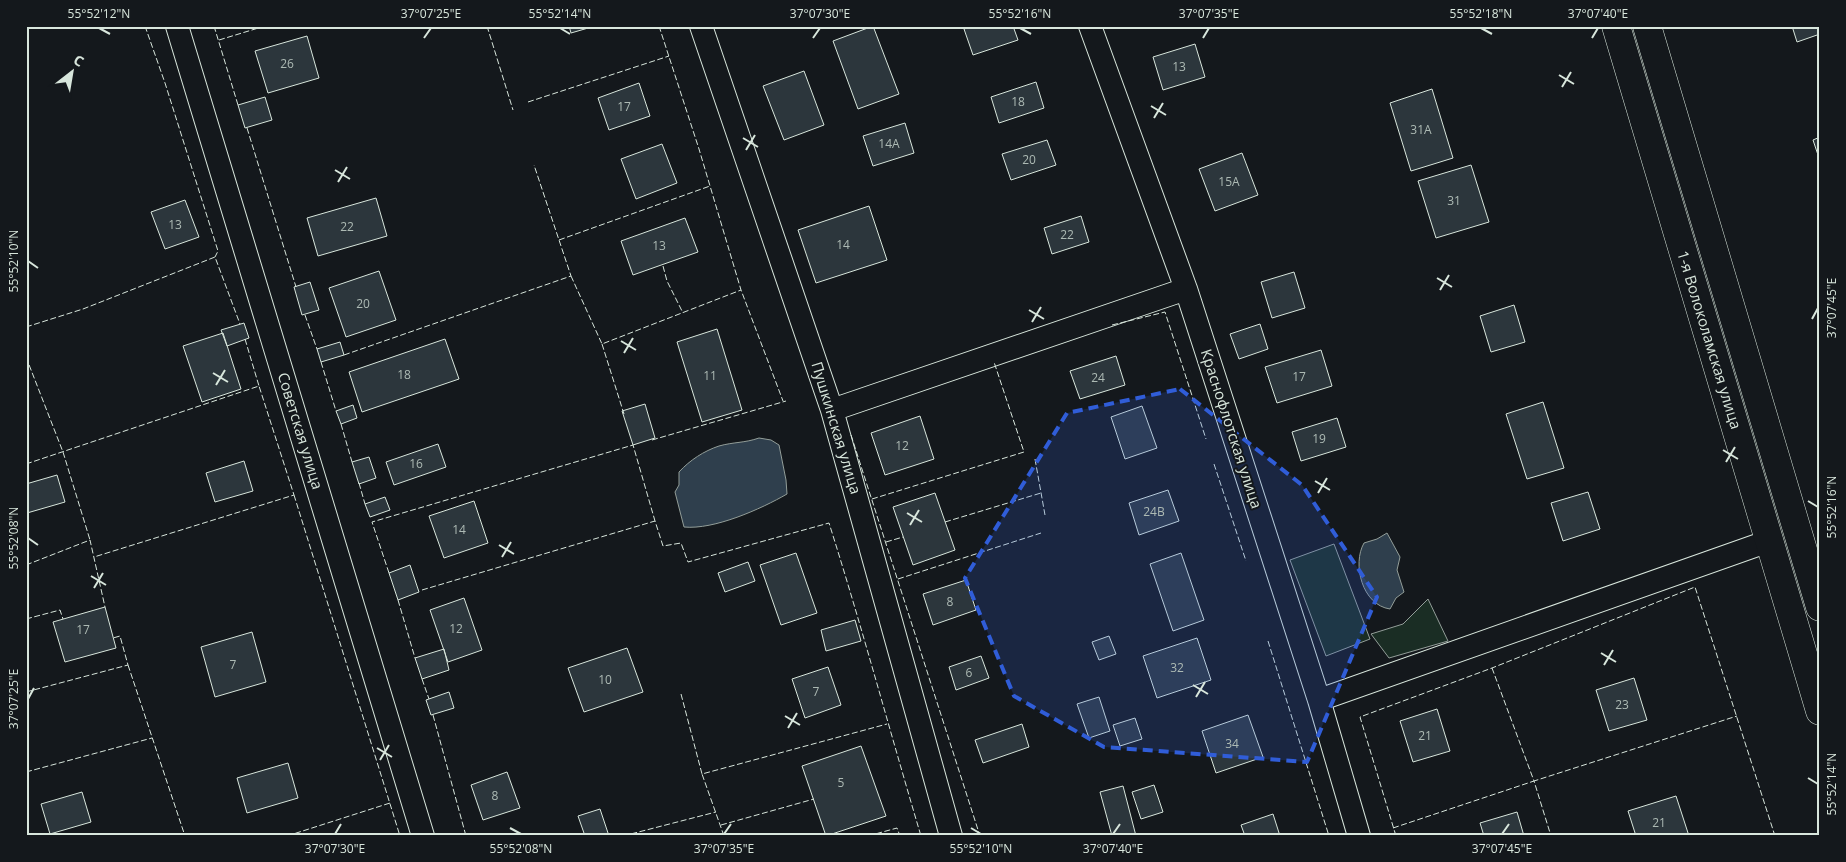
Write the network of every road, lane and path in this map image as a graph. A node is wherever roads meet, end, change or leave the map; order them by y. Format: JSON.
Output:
{"nodes":[{"id":1,"x":177,"y":26,"type":"edge"},
{"id":2,"x":701,"y":26,"type":"edge"},
{"id":3,"x":1090,"y":26,"type":"edge"},
{"id":4,"x":1616,"y":26,"type":"edge"},
{"id":5,"x":1648,"y":26,"type":"edge"},
{"id":6,"x":1186,"y":289,"type":"junction"},
{"id":7,"x":832,"y":410,"type":"junction"},
{"id":8,"x":1769,"y":541,"type":"junction"},
{"id":9,"x":1820,"y":607,"type":"edge"},
{"id":10,"x":1319,"y":700,"type":"junction"},
{"id":11,"x":1820,"y":711,"type":"edge"},
{"id":12,"x":423,"y":836,"type":"edge"},
{"id":13,"x":952,"y":836,"type":"edge"},
{"id":14,"x":1359,"y":836,"type":"edge"}],
"edges":[{"from":1,"to":12,"type":"street","name":"Советская улица"},
{"from":2,"to":7,"type":"street","name":"Пушкинская улица"},
{"from":3,"to":6,"type":"street","name":"Краснофлотская улица"},
{"from":4,"to":8,"type":"main road","name":"1-я Волоколамская улица"},
{"from":5,"to":9,"type":"main road","name":"1-я Волоколамская улица"},
{"from":6,"to":7,"type":"street"},
{"from":6,"to":10,"type":"street","name":"Краснофлотская улица"},
{"from":7,"to":13,"type":"street","name":"Пушкинская улица"},
{"from":8,"to":10,"type":"street"},
{"from":8,"to":11,"type":"main road","name":"1-я Волоколамская улица"},
{"from":10,"to":14,"type":"street","name":"Краснофлотская улица"}]}
